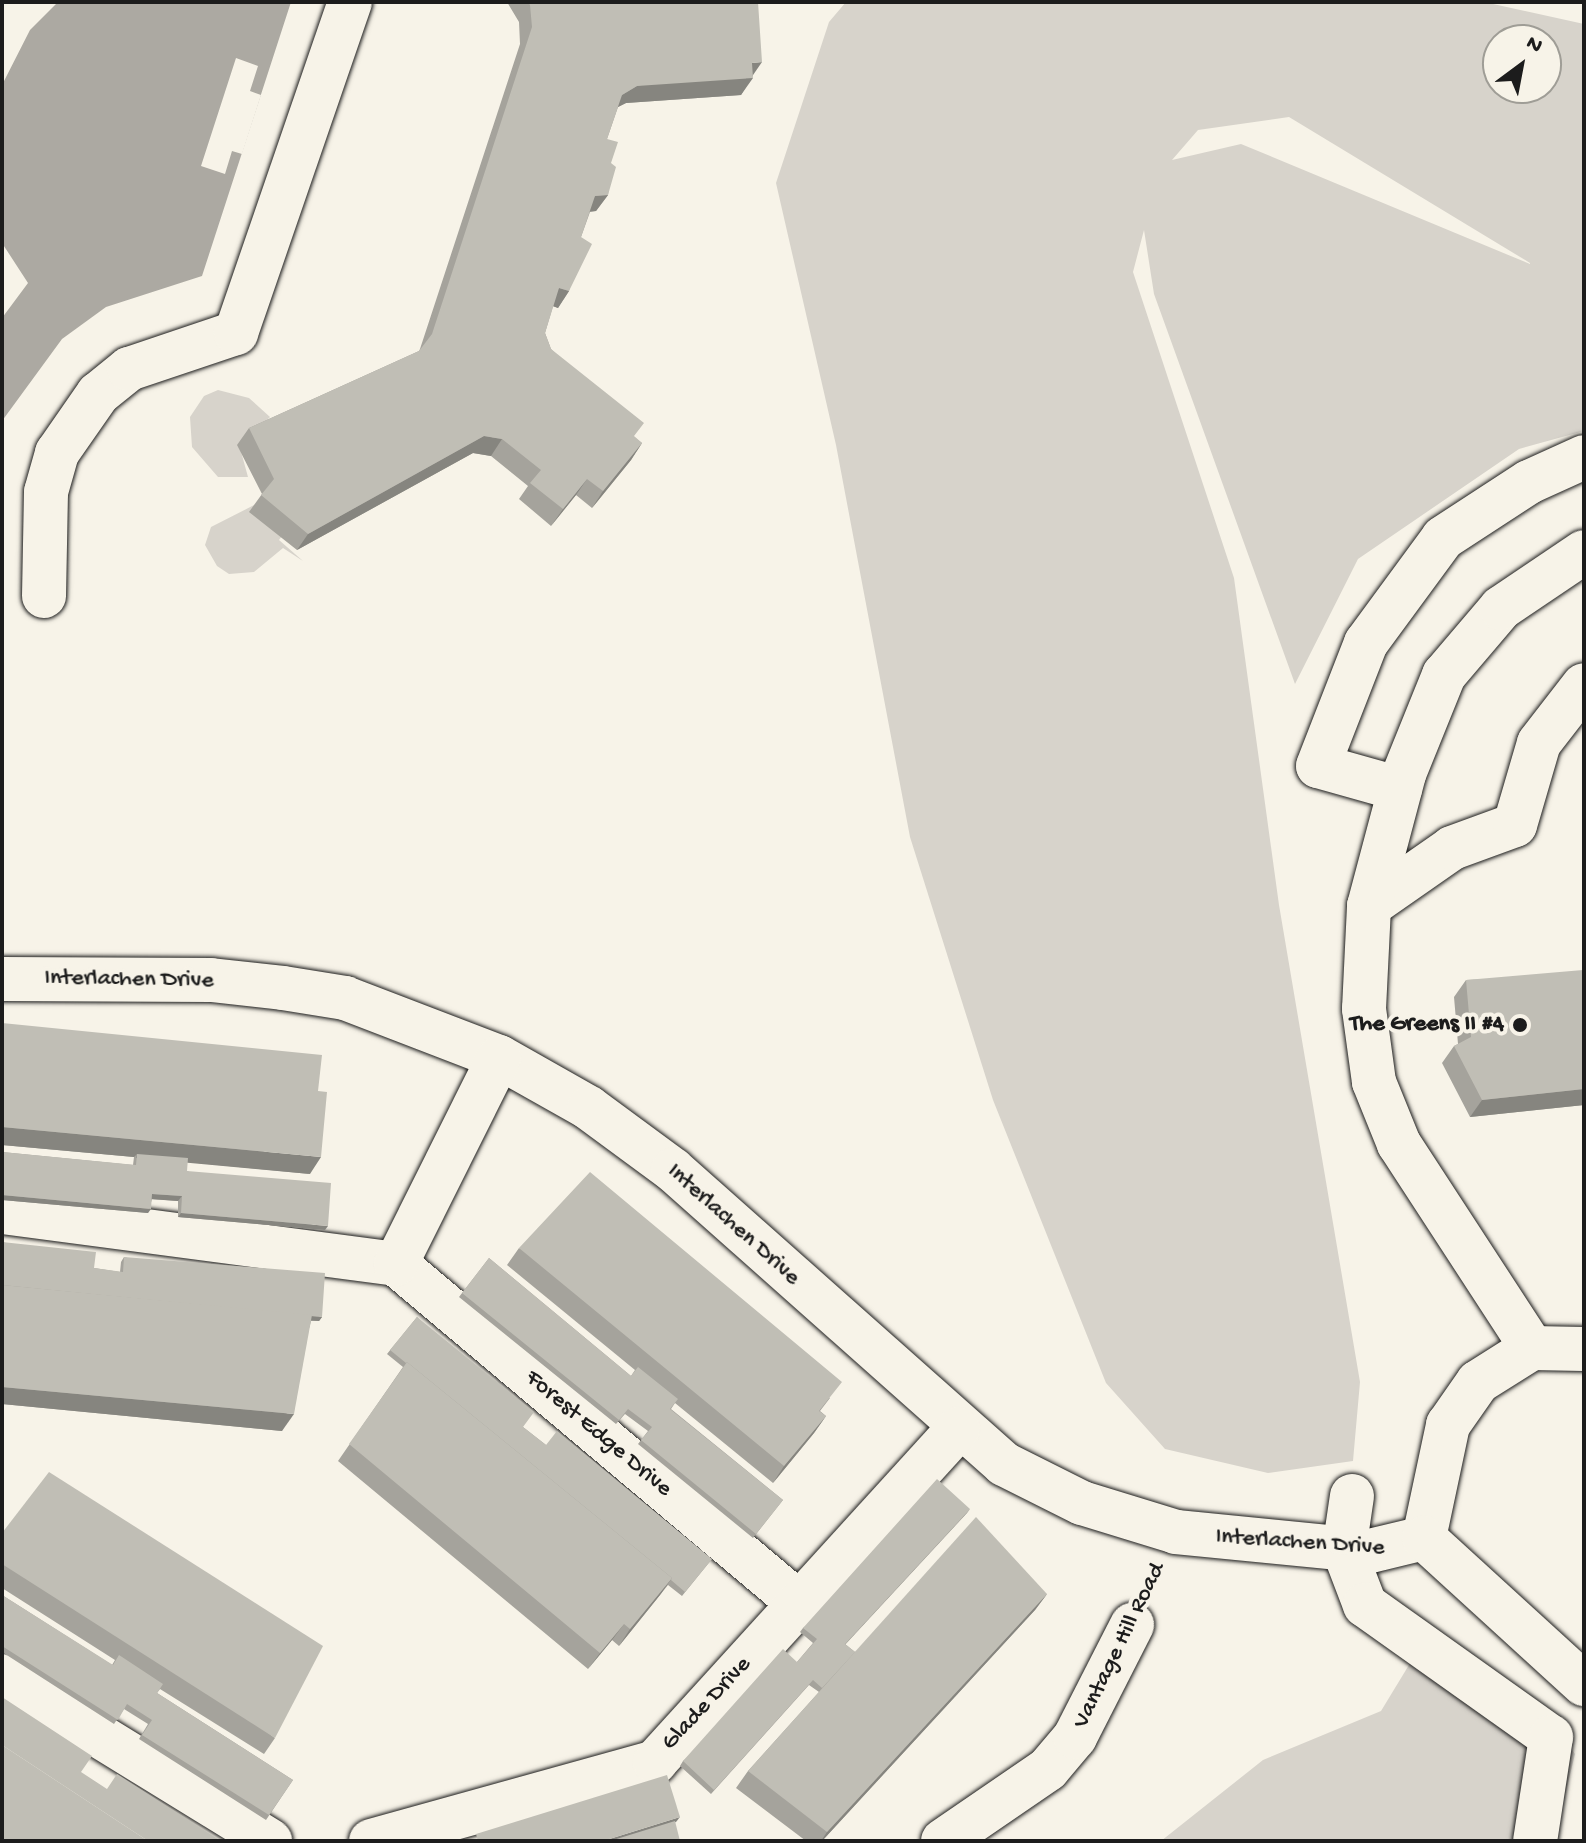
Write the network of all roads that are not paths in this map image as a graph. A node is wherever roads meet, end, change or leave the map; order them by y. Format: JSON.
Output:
{"nodes":[{"id":1,"x":350,"y":2,"type":"edge"},
{"id":2,"x":1584,"y":457,"type":"edge"},
{"id":3,"x":1584,"y":552,"type":"edge"},
{"id":4,"x":44,"y":596,"type":"dead end"},
{"id":5,"x":1584,"y":685,"type":"edge"},
{"id":6,"x":1400,"y":789,"type":"junction"},
{"id":7,"x":1369,"y":906,"type":"junction"},
{"id":8,"x":2,"y":979,"type":"edge"},
{"id":9,"x":499,"y":1057,"type":"junction"},
{"id":10,"x":2,"y":1212,"type":"edge"},
{"id":11,"x":396,"y":1264,"type":"junction"},
{"id":12,"x":1532,"y":1348,"type":"junction"},
{"id":13,"x":1584,"y":1349,"type":"edge"},
{"id":14,"x":958,"y":1429,"type":"junction"},
{"id":15,"x":1352,"y":1496,"type":"dead end"},
{"id":16,"x":1424,"y":1538,"type":"junction"},
{"id":17,"x":1344,"y":1550,"type":"junction"},
{"id":18,"x":800,"y":1604,"type":"junction"},
{"id":19,"x":1132,"y":1625,"type":"road end"},
{"id":20,"x":2,"y":1676,"type":"edge"},
{"id":21,"x":1584,"y":1684,"type":"edge"},
{"id":22,"x":270,"y":1841,"type":"edge"},
{"id":23,"x":371,"y":1841,"type":"edge"},
{"id":24,"x":943,"y":1841,"type":"edge"},
{"id":25,"x":1535,"y":1841,"type":"edge"}],
"edges":[{"from":1,"to":4,"type":"street"},
{"from":2,"to":6,"type":"street"},
{"from":3,"to":6,"type":"street"},
{"from":5,"to":7,"type":"street"},
{"from":6,"to":7,"type":"street"},
{"from":7,"to":12,"type":"street"},
{"from":8,"to":9,"type":"street","name":"Interlachen Drive"},
{"from":9,"to":11,"type":"street"},
{"from":9,"to":14,"type":"street","name":"Interlachen Drive"},
{"from":10,"to":11,"type":"street"},
{"from":11,"to":18,"type":"street","name":"Forest Edge Drive"},
{"from":12,"to":13,"type":"street"},
{"from":12,"to":16,"type":"street"},
{"from":14,"to":17,"type":"street","name":"Interlachen Drive"},
{"from":14,"to":18,"type":"street","name":"Glade Drive"},
{"from":15,"to":17,"type":"street"},
{"from":16,"to":17,"type":"street","name":"Interlachen Drive"},
{"from":16,"to":21,"type":"street"},
{"from":17,"to":25,"type":"street"},
{"from":18,"to":23,"type":"street","name":"Glade Drive"},
{"from":19,"to":24,"type":"street","name":"Vantage Hill Road"},
{"from":20,"to":22,"type":"street"}]}
